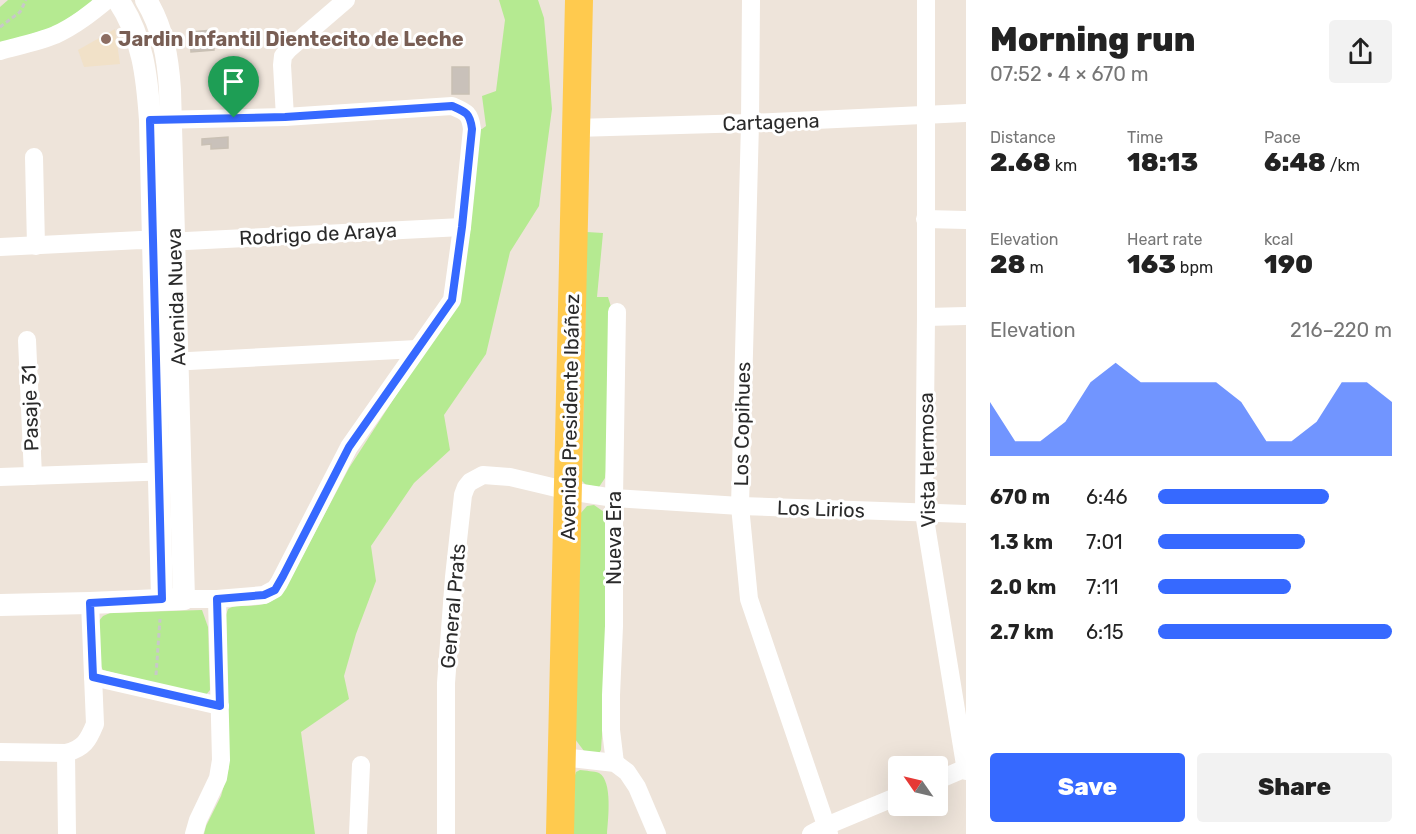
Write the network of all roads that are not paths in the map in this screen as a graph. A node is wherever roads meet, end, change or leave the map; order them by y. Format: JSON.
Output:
{"nodes":[{"id":1,"x":107,"y":0,"type":"edge"},
{"id":2,"x":118,"y":0,"type":"edge"},
{"id":3,"x":346,"y":0,"type":"edge"},
{"id":4,"x":579,"y":0,"type":"edge"},
{"id":5,"x":751,"y":0,"type":"edge"},
{"id":6,"x":926,"y":0,"type":"edge"},
{"id":7,"x":152,"y":2,"type":"edge"},
{"id":8,"x":0,"y":51,"type":"edge"},
{"id":9,"x":966,"y":113,"type":"edge"},
{"id":10,"x":925,"y":115,"type":"junction"},
{"id":11,"x":285,"y":117,"type":"junction"},
{"id":12,"x":160,"y":120,"type":"junction"},
{"id":13,"x":750,"y":123,"type":"junction"},
{"id":14,"x":575,"y":128,"type":"junction"},
{"id":15,"x":34,"y":157,"type":"dead end"},
{"id":16,"x":925,"y":219,"type":"junction"},
{"id":17,"x":966,"y":220,"type":"edge"},
{"id":18,"x":462,"y":227,"type":"junction"},
{"id":19,"x":164,"y":241,"type":"junction"},
{"id":20,"x":36,"y":246,"type":"junction"},
{"id":21,"x":0,"y":247,"type":"edge"},
{"id":22,"x":617,"y":312,"type":"dead end"},
{"id":23,"x":966,"y":316,"type":"edge"},
{"id":24,"x":926,"y":317,"type":"junction"},
{"id":25,"x":27,"y":340,"type":"dead end"},
{"id":26,"x":417,"y":349,"type":"junction"},
{"id":27,"x":167,"y":361,"type":"junction"},
{"id":28,"x":170,"y":471,"type":"junction"},
{"id":29,"x":33,"y":476,"type":"junction"},
{"id":30,"x":0,"y":477,"type":"edge"},
{"id":31,"x":569,"y":491,"type":"junction"},
{"id":32,"x":614,"y":498,"type":"junction"},
{"id":33,"x":740,"y":506,"type":"junction"},
{"id":34,"x":924,"y":513,"type":"junction"},
{"id":35,"x":966,"y":514,"type":"edge"},
{"id":36,"x":173,"y":599,"type":"junction"},
{"id":37,"x":217,"y":599,"type":"junction"},
{"id":38,"x":90,"y":603,"type":"junction"},
{"id":39,"x":0,"y":605,"type":"edge"},
{"id":40,"x":93,"y":677,"type":"junction"},
{"id":41,"x":220,"y":706,"type":"junction"},
{"id":42,"x":0,"y":752,"type":"edge"},
{"id":43,"x":66,"y":753,"type":"junction"},
{"id":44,"x":562,"y":757,"type":"junction"},
{"id":45,"x":615,"y":763,"type":"junction"},
{"id":46,"x":361,"y":765,"type":"dead end"},
{"id":47,"x":966,"y":769,"type":"edge"},
{"id":48,"x":948,"y":776,"type":"edge"},
{"id":49,"x":888,"y":801,"type":"edge"},
{"id":50,"x":822,"y":831,"type":"edge"},
{"id":51,"x":67,"y":834,"type":"edge"},
{"id":52,"x":194,"y":834,"type":"edge"},
{"id":53,"x":358,"y":834,"type":"edge"},
{"id":54,"x":446,"y":834,"type":"edge"},
{"id":55,"x":561,"y":834,"type":"edge"},
{"id":56,"x":657,"y":834,"type":"edge"}],
"edges":[{"from":1,"to":8,"type":"street"},
{"from":2,"to":12,"type":"street","name":"Avenida Nueva"},
{"from":3,"to":11,"type":"street"},
{"from":4,"to":14,"type":"main road","name":"Avenida Presidente Ibáñez"},
{"from":5,"to":13,"type":"street","name":"Los Copihues"},
{"from":6,"to":10,"type":"street","name":"Vista Hermosa"},
{"from":7,"to":12,"type":"street","name":"Avenida Nueva"},
{"from":9,"to":10,"type":"street","name":"Cartagena"},
{"from":10,"to":13,"type":"street","name":"Cartagena"},
{"from":10,"to":16,"type":"street","name":"Vista Hermosa"},
{"from":11,"to":12,"type":"street"},
{"from":11,"to":18,"type":"street"},
{"from":12,"to":19,"type":"street","name":"Avenida Nueva"},
{"from":13,"to":14,"type":"street","name":"Cartagena"},
{"from":13,"to":33,"type":"street","name":"Los Copihues"},
{"from":14,"to":31,"type":"main road","name":"Avenida Presidente Ibáñez"},
{"from":15,"to":20,"type":"street"},
{"from":16,"to":17,"type":"street"},
{"from":16,"to":24,"type":"street","name":"Vista Hermosa"},
{"from":18,"to":19,"type":"street","name":"Rodrigo de Araya"},
{"from":18,"to":26,"type":"street"},
{"from":19,"to":20,"type":"street","name":"Rodrigo de Araya"},
{"from":19,"to":27,"type":"street","name":"Avenida Nueva"},
{"from":20,"to":21,"type":"street","name":"Rodrigo de Araya"},
{"from":22,"to":32,"type":"street","name":"Nueva Era"},
{"from":23,"to":24,"type":"street"},
{"from":24,"to":34,"type":"street","name":"Vista Hermosa"},
{"from":25,"to":29,"type":"street","name":"Pasaje 31"},
{"from":26,"to":27,"type":"street"},
{"from":26,"to":37,"type":"street"},
{"from":27,"to":28,"type":"street","name":"Avenida Nueva"},
{"from":28,"to":29,"type":"street"},
{"from":28,"to":36,"type":"street","name":"Avenida Nueva"},
{"from":29,"to":30,"type":"street"},
{"from":31,"to":32,"type":"street","name":"Los Lirios"},
{"from":31,"to":44,"type":"main road","name":"Avenida Presidente Ibáñez"},
{"from":31,"to":54,"type":"street","name":"General Prats"},
{"from":32,"to":33,"type":"street","name":"Los Lirios"},
{"from":32,"to":45,"type":"street","name":"Nueva Era"},
{"from":33,"to":34,"type":"street","name":"Los Lirios"},
{"from":33,"to":50,"type":"street","name":"Los Copihues"},
{"from":34,"to":35,"type":"street","name":"Los Lirios"},
{"from":34,"to":47,"type":"street","name":"Vista Hermosa"},
{"from":36,"to":37,"type":"street"},
{"from":36,"to":38,"type":"street"},
{"from":37,"to":41,"type":"street"},
{"from":38,"to":39,"type":"street"},
{"from":38,"to":40,"type":"street"},
{"from":40,"to":41,"type":"street"},
{"from":40,"to":43,"type":"street"},
{"from":41,"to":52,"type":"street"},
{"from":42,"to":43,"type":"street"},
{"from":43,"to":51,"type":"street"},
{"from":44,"to":45,"type":"street"},
{"from":44,"to":55,"type":"main road","name":"Avenida Presidente Ibáñez"},
{"from":45,"to":56,"type":"street"},
{"from":46,"to":53,"type":"street"},
{"from":47,"to":48,"type":"street"},
{"from":49,"to":50,"type":"street"}]}
